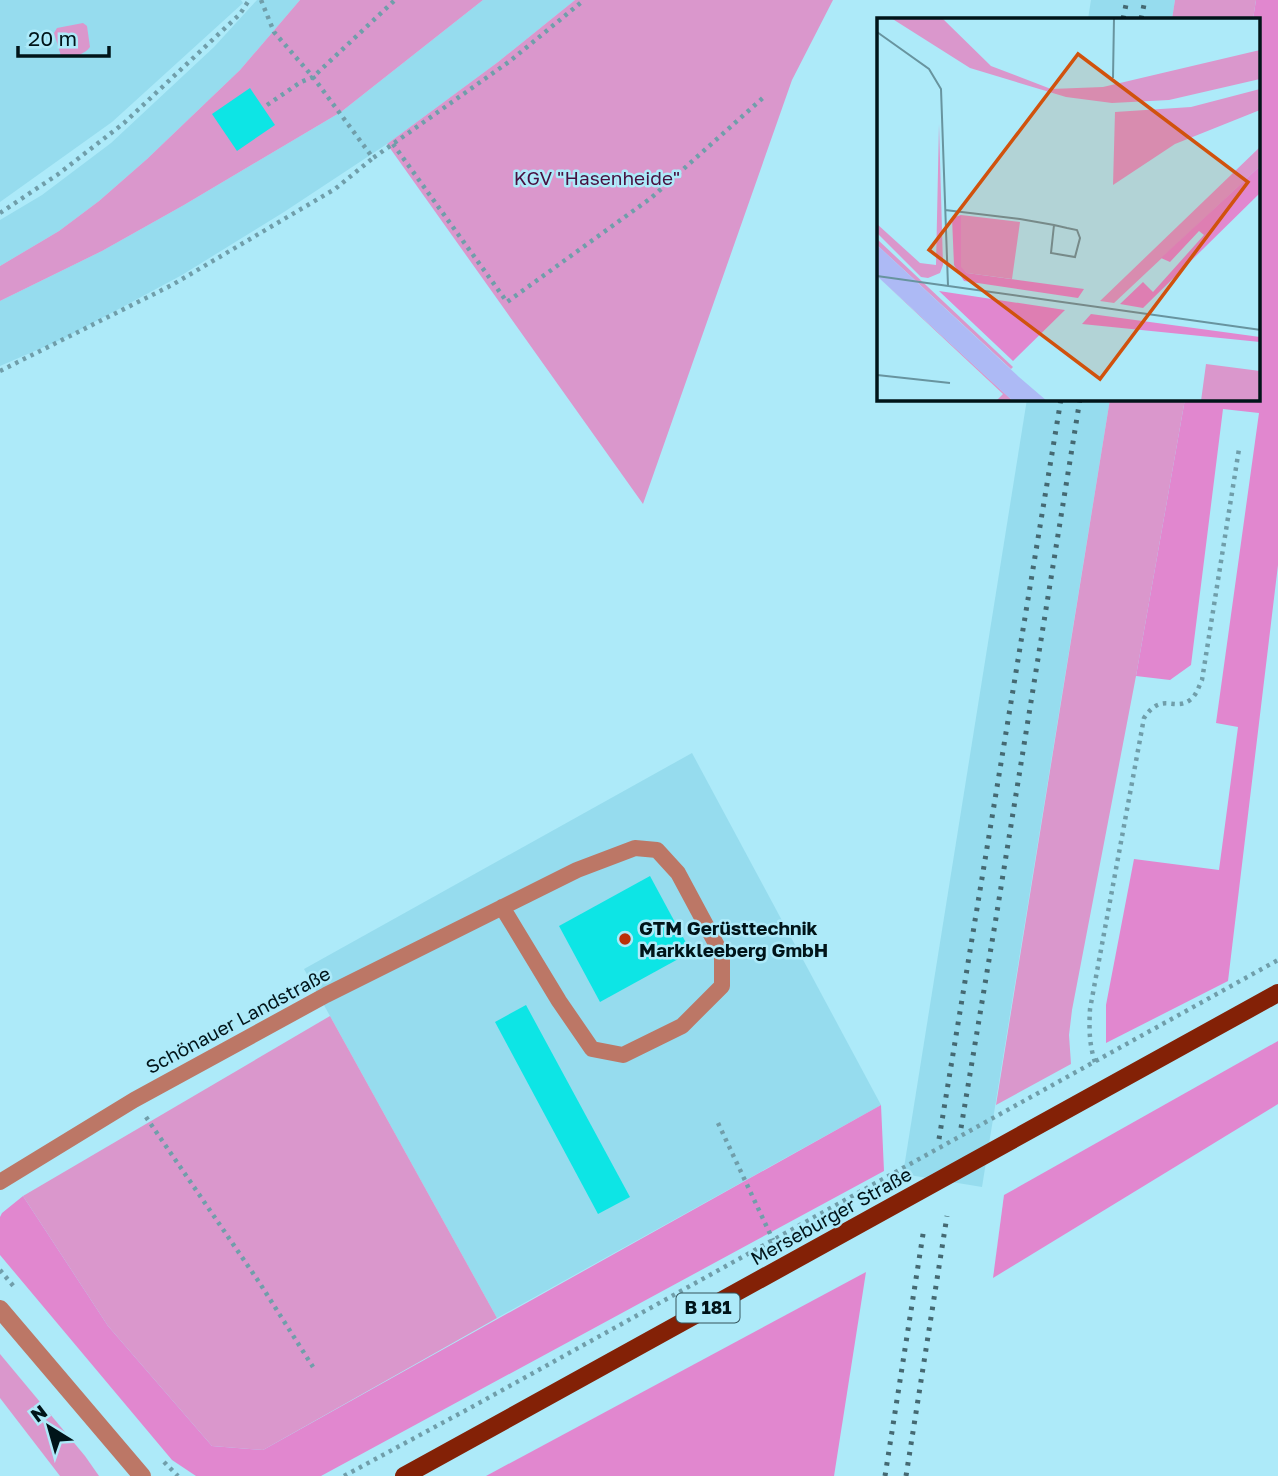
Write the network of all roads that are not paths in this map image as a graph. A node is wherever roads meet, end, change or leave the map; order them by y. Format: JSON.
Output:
{"nodes":[{"id":1,"x":502,"y":907,"type":"junction"},
{"id":2,"x":1278,"y":993,"type":"edge"},
{"id":3,"x":0,"y":1182,"type":"edge"},
{"id":4,"x":0,"y":1309,"type":"edge"},
{"id":5,"x":142,"y":1476,"type":"edge"},
{"id":6,"x":404,"y":1476,"type":"edge"}],
"edges":[{"from":1,"to":1,"type":"lane","name":"Schönauer Landstraße"},
{"from":1,"to":3,"type":"lane","name":"Schönauer Landstraße"},
{"from":2,"to":6,"type":"main road","name":"Merseburger Straße","number":"B 181"},
{"from":4,"to":5,"type":"street"}]}
